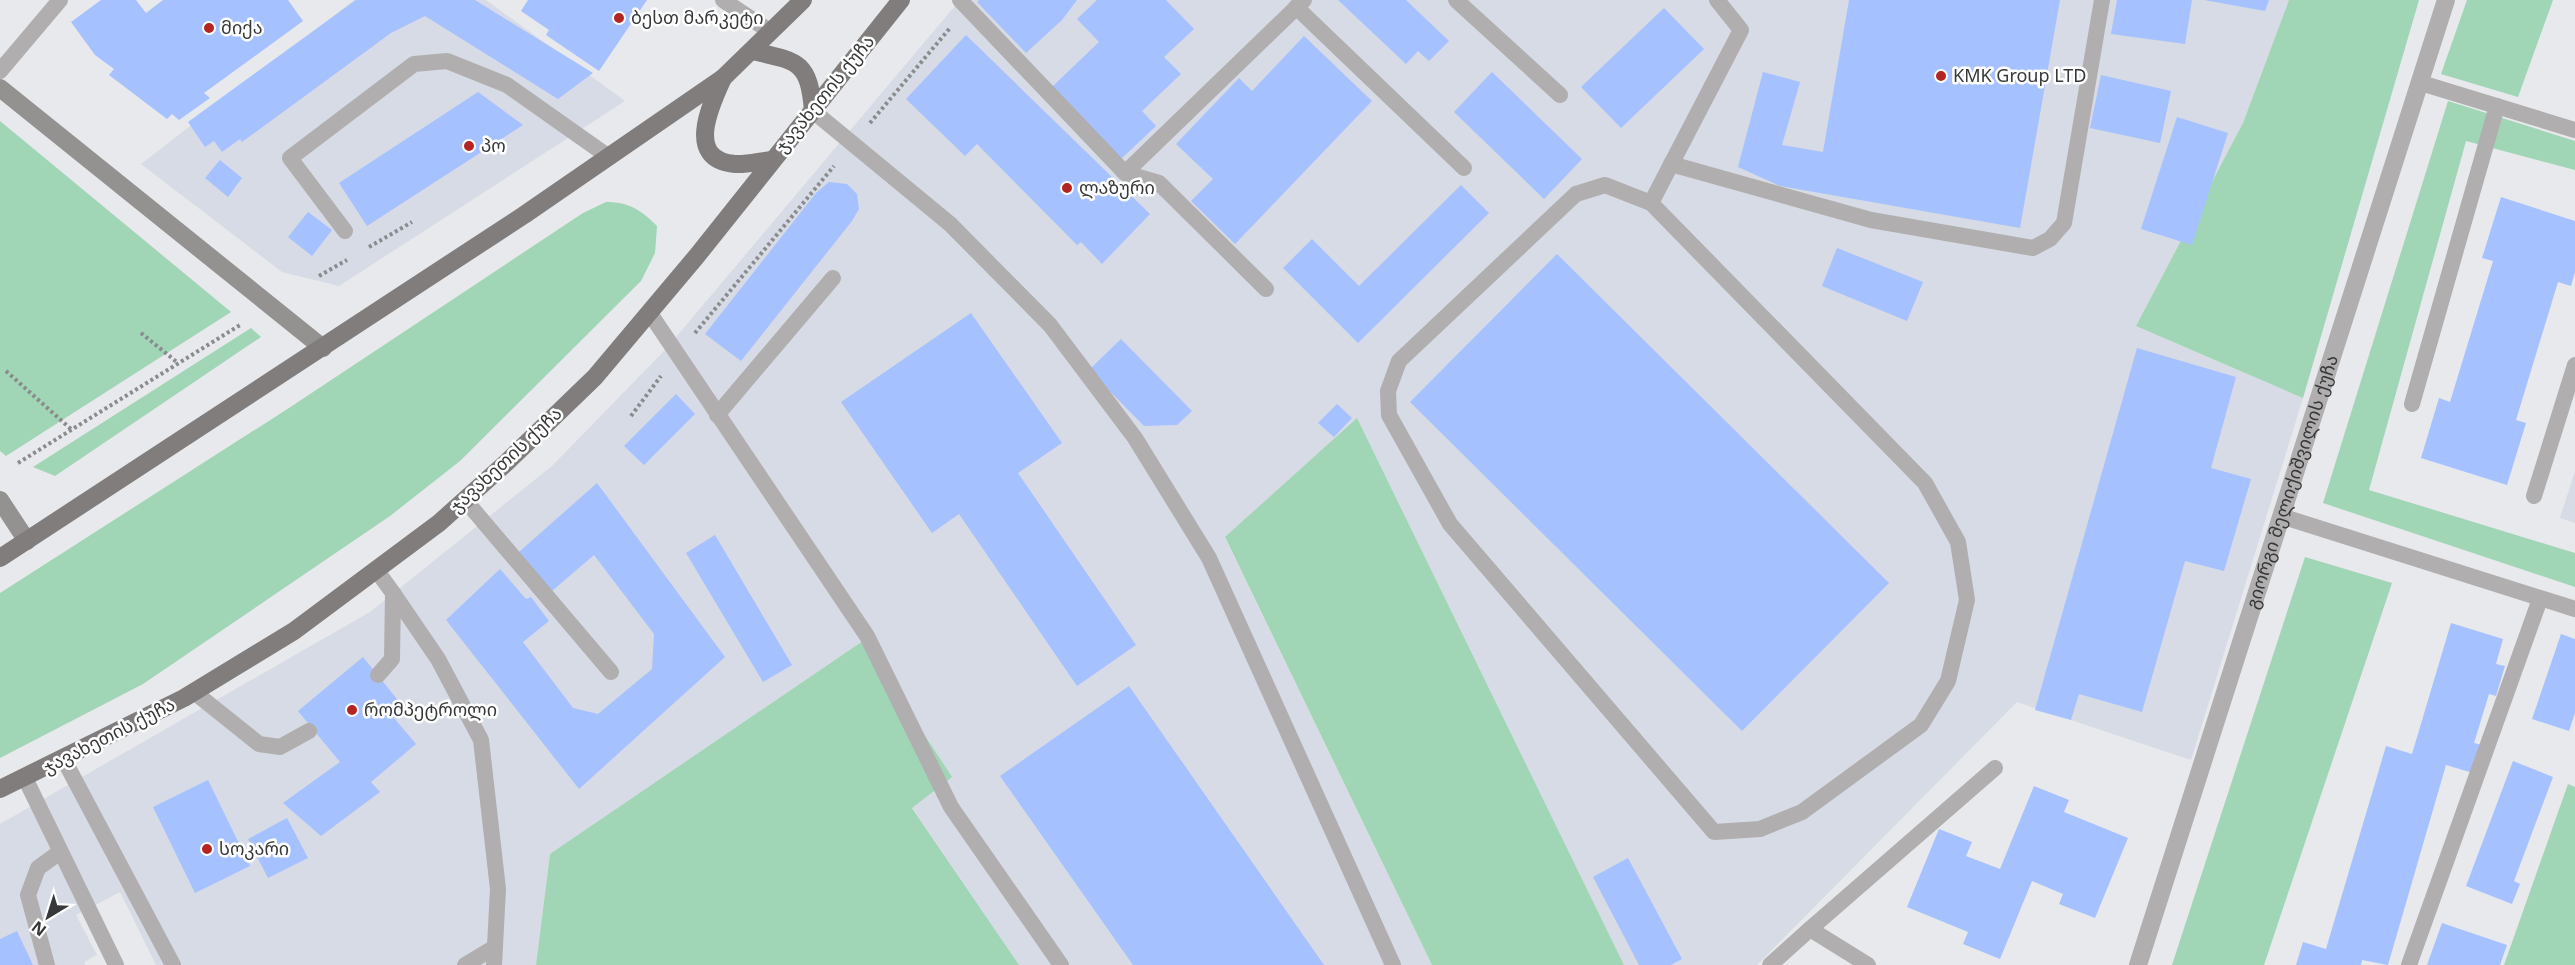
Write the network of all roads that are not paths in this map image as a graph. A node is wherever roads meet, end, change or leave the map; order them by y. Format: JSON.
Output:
{"nodes":[{"id":1,"x":60,"y":0,"type":"edge"},
{"id":2,"x":723,"y":0,"type":"edge"},
{"id":3,"x":803,"y":0,"type":"edge"},
{"id":4,"x":900,"y":0,"type":"edge"},
{"id":5,"x":1456,"y":0,"type":"edge"},
{"id":6,"x":1717,"y":0,"type":"edge"},
{"id":7,"x":2102,"y":0,"type":"edge"},
{"id":8,"x":2446,"y":0,"type":"edge"},
{"id":9,"x":963,"y":4,"type":"edge"},
{"id":10,"x":1300,"y":4,"type":"edge"},
{"id":11,"x":771,"y":32,"type":"junction"},
{"id":12,"x":752,"y":51,"type":"junction"},
{"id":13,"x":0,"y":71,"type":"edge"},
{"id":14,"x":723,"y":78,"type":"junction"},
{"id":15,"x":2421,"y":83,"type":"junction"},
{"id":16,"x":0,"y":88,"type":"edge"},
{"id":17,"x":1560,"y":95,"type":"dead end"},
{"id":18,"x":2498,"y":106,"type":"junction"},
{"id":19,"x":813,"y":111,"type":"junction"},
{"id":20,"x":2575,"y":130,"type":"edge"},
{"id":21,"x":609,"y":157,"type":"junction"},
{"id":22,"x":772,"y":160,"type":"junction"},
{"id":23,"x":1671,"y":164,"type":"junction"},
{"id":24,"x":1464,"y":168,"type":"dead end"},
{"id":25,"x":1125,"y":173,"type":"junction"},
{"id":26,"x":1651,"y":203,"type":"junction"},
{"id":27,"x":345,"y":231,"type":"dead end"},
{"id":28,"x":833,"y":278,"type":"dead end"},
{"id":29,"x":1266,"y":289,"type":"dead end"},
{"id":30,"x":649,"y":312,"type":"junction"},
{"id":31,"x":323,"y":348,"type":"junction"},
{"id":32,"x":2575,"y":365,"type":"edge"},
{"id":33,"x":2412,"y":404,"type":"dead end"},
{"id":34,"x":717,"y":415,"type":"junction"},
{"id":35,"x":2534,"y":496,"type":"dead end"},
{"id":36,"x":0,"y":500,"type":"edge"},
{"id":37,"x":465,"y":500,"type":"junction"},
{"id":38,"x":2281,"y":516,"type":"junction"},
{"id":39,"x":27,"y":541,"type":"junction"},
{"id":40,"x":0,"y":558,"type":"edge"},
{"id":41,"x":377,"y":571,"type":"junction"},
{"id":42,"x":393,"y":593,"type":"junction"},
{"id":43,"x":2540,"y":599,"type":"junction"},
{"id":44,"x":2575,"y":609,"type":"edge"},
{"id":45,"x":611,"y":672,"type":"dead end"},
{"id":46,"x":378,"y":675,"type":"dead end"},
{"id":47,"x":194,"y":692,"type":"junction"},
{"id":48,"x":309,"y":731,"type":"dead end"},
{"id":49,"x":63,"y":758,"type":"junction"},
{"id":50,"x":1995,"y":768,"type":"dead end"},
{"id":51,"x":25,"y":778,"type":"junction"},
{"id":52,"x":0,"y":789,"type":"edge"},
{"id":53,"x":60,"y":852,"type":"junction"},
{"id":54,"x":1810,"y":929,"type":"junction"},
{"id":55,"x":495,"y":947,"type":"junction"},
{"id":56,"x":47,"y":965,"type":"edge"},
{"id":57,"x":116,"y":965,"type":"edge"},
{"id":58,"x":173,"y":965,"type":"edge"},
{"id":59,"x":465,"y":965,"type":"edge"},
{"id":60,"x":494,"y":965,"type":"edge"},
{"id":61,"x":1061,"y":965,"type":"edge"},
{"id":62,"x":1393,"y":965,"type":"edge"},
{"id":63,"x":1770,"y":965,"type":"edge"},
{"id":64,"x":1868,"y":965,"type":"edge"},
{"id":65,"x":2139,"y":965,"type":"edge"},
{"id":66,"x":2409,"y":965,"type":"edge"}],
"edges":[{"from":1,"to":13,"type":"lane"},
{"from":2,"to":11,"type":"lane"},
{"from":3,"to":11,"type":"main road"},
{"from":4,"to":19,"type":"main road","name":"ჯავახეთის ქუჩა"},
{"from":5,"to":17,"type":"lane"},
{"from":6,"to":23,"type":"lane"},
{"from":7,"to":23,"type":"lane"},
{"from":8,"to":15,"type":"street","name":"გიორგი მელიქიშვილის ქუჩა"},
{"from":9,"to":25,"type":"lane"},
{"from":10,"to":24,"type":"lane"},
{"from":10,"to":25,"type":"lane"},
{"from":11,"to":12,"type":"main road"},
{"from":12,"to":14,"type":"main road"},
{"from":12,"to":19,"type":"main road"},
{"from":14,"to":21,"type":"main road"},
{"from":14,"to":22,"type":"main road"},
{"from":15,"to":18,"type":"lane"},
{"from":15,"to":38,"type":"street","name":"გიორგი მელიქიშვილის ქუჩა"},
{"from":16,"to":31,"type":"main road"},
{"from":18,"to":20,"type":"lane"},
{"from":18,"to":33,"type":"lane"},
{"from":19,"to":22,"type":"main road","name":"ჯავახეთის ქუჩა"},
{"from":19,"to":62,"type":"lane"},
{"from":21,"to":27,"type":"lane"},
{"from":21,"to":31,"type":"main road"},
{"from":22,"to":30,"type":"main road","name":"ჯავახეთის ქუჩა"},
{"from":23,"to":26,"type":"lane"},
{"from":25,"to":29,"type":"lane"},
{"from":26,"to":26,"type":"lane"},
{"from":28,"to":34,"type":"lane"},
{"from":30,"to":34,"type":"lane"},
{"from":30,"to":37,"type":"main road","name":"ჯავახეთის ქუჩა"},
{"from":31,"to":39,"type":"main road"},
{"from":32,"to":35,"type":"lane"},
{"from":34,"to":61,"type":"lane"},
{"from":36,"to":39,"type":"main road"},
{"from":37,"to":41,"type":"main road","name":"ჯავახეთის ქუჩა"},
{"from":37,"to":45,"type":"lane"},
{"from":38,"to":43,"type":"lane"},
{"from":38,"to":65,"type":"street","name":"გიორგი მელიქიშვილის ქუჩა"},
{"from":39,"to":40,"type":"main road"},
{"from":41,"to":42,"type":"lane"},
{"from":41,"to":47,"type":"main road","name":"ჯავახეთის ქუჩა"},
{"from":42,"to":46,"type":"lane"},
{"from":42,"to":55,"type":"lane"},
{"from":43,"to":44,"type":"lane"},
{"from":43,"to":66,"type":"lane"},
{"from":47,"to":48,"type":"lane"},
{"from":47,"to":49,"type":"main road","name":"ჯავახეთის ქუჩა"},
{"from":49,"to":51,"type":"main road","name":"ჯავახეთის ქუჩა"},
{"from":49,"to":58,"type":"lane"},
{"from":50,"to":54,"type":"lane"},
{"from":51,"to":52,"type":"main road","name":"ჯავახეთის ქუჩა"},
{"from":51,"to":53,"type":"lane"},
{"from":53,"to":56,"type":"lane"},
{"from":53,"to":57,"type":"lane"},
{"from":54,"to":63,"type":"lane"},
{"from":54,"to":64,"type":"lane"},
{"from":55,"to":59,"type":"lane"},
{"from":55,"to":60,"type":"lane"}]}
